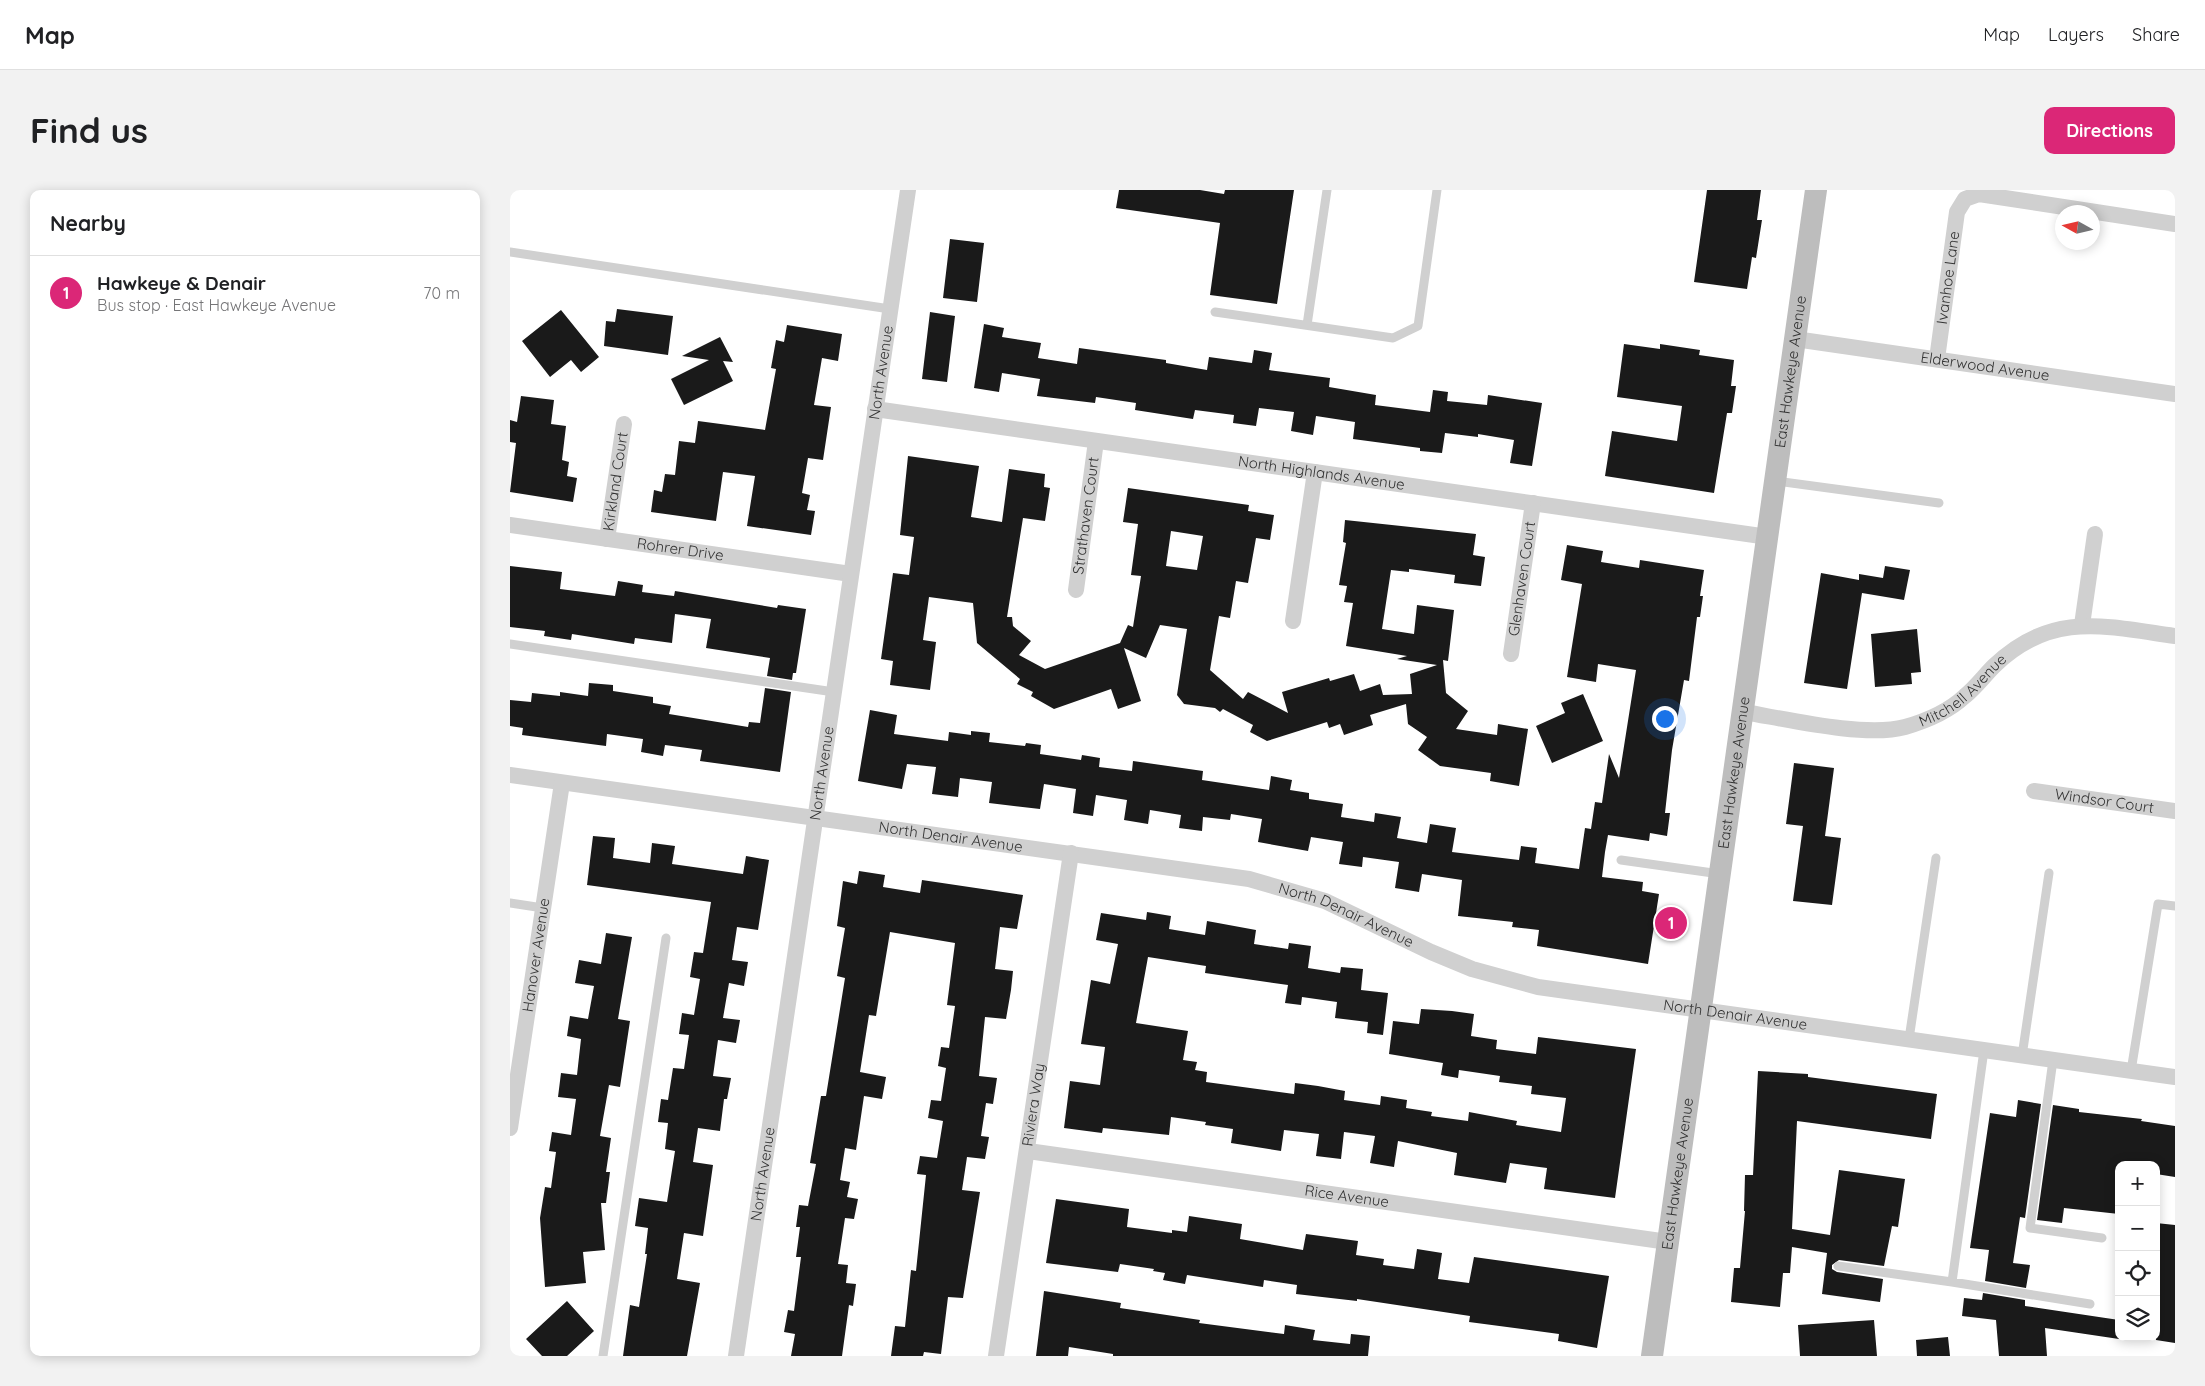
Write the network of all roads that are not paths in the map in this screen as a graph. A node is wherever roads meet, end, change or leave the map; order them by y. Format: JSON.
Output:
{"nodes":[{"id":1,"x":908,"y":190,"type":"edge"},
{"id":2,"x":1327,"y":190,"type":"edge"},
{"id":3,"x":1437,"y":190,"type":"edge"},
{"id":4,"x":1816,"y":190,"type":"edge"},
{"id":5,"x":2175,"y":224,"type":"edge"},
{"id":6,"x":510,"y":252,"type":"edge"},
{"id":7,"x":890,"y":309,"type":"junction"},
{"id":8,"x":1215,"y":312,"type":"dead end"},
{"id":9,"x":1307,"y":325,"type":"junction"},
{"id":10,"x":1795,"y":339,"type":"junction"},
{"id":11,"x":1937,"y":359,"type":"junction"},
{"id":12,"x":2175,"y":394,"type":"edge"},
{"id":13,"x":876,"y":409,"type":"junction"},
{"id":14,"x":624,"y":424,"type":"dead end"},
{"id":15,"x":1096,"y":441,"type":"junction"},
{"id":16,"x":1315,"y":472,"type":"junction"},
{"id":17,"x":1776,"y":481,"type":"junction"},
{"id":18,"x":1533,"y":503,"type":"junction"},
{"id":19,"x":1939,"y":503,"type":"dead end"},
{"id":20,"x":510,"y":526,"type":"edge"},
{"id":21,"x":2095,"y":534,"type":"dead end"},
{"id":22,"x":1768,"y":537,"type":"junction"},
{"id":23,"x":607,"y":539,"type":"junction"},
{"id":24,"x":851,"y":574,"type":"junction"},
{"id":25,"x":1076,"y":590,"type":"dead end"},
{"id":26,"x":1293,"y":621,"type":"dead end"},
{"id":27,"x":2082,"y":625,"type":"junction"},
{"id":28,"x":2175,"y":636,"type":"edge"},
{"id":29,"x":510,"y":644,"type":"edge"},
{"id":30,"x":1511,"y":654,"type":"dead end"},
{"id":31,"x":834,"y":692,"type":"junction"},
{"id":32,"x":1744,"y":712,"type":"junction"},
{"id":33,"x":510,"y":775,"type":"edge"},
{"id":34,"x":562,"y":783,"type":"junction"},
{"id":35,"x":2034,"y":791,"type":"dead end"},
{"id":36,"x":2175,"y":811,"type":"edge"},
{"id":37,"x":815,"y":818,"type":"junction"},
{"id":38,"x":1071,"y":853,"type":"junction"},
{"id":39,"x":1936,"y":858,"type":"dead end"},
{"id":40,"x":1622,"y":860,"type":"dead end"},
{"id":41,"x":1720,"y":874,"type":"junction"},
{"id":42,"x":2049,"y":874,"type":"dead end"},
{"id":43,"x":510,"y":903,"type":"edge"},
{"id":44,"x":2175,"y":906,"type":"edge"},
{"id":45,"x":543,"y":908,"type":"junction"},
{"id":46,"x":666,"y":938,"type":"dead end"},
{"id":47,"x":1702,"y":1010,"type":"junction"},
{"id":48,"x":517,"y":1029,"type":"edge"},
{"id":49,"x":1909,"y":1039,"type":"junction"},
{"id":50,"x":1984,"y":1050,"type":"junction"},
{"id":51,"x":2022,"y":1056,"type":"junction"},
{"id":52,"x":2053,"y":1060,"type":"junction"},
{"id":53,"x":2131,"y":1071,"type":"junction"},
{"id":54,"x":2175,"y":1077,"type":"edge"},
{"id":55,"x":510,"y":1128,"type":"edge"},
{"id":56,"x":1028,"y":1151,"type":"junction"},
{"id":57,"x":2102,"y":1238,"type":"dead end"},
{"id":58,"x":1668,"y":1242,"type":"junction"},
{"id":59,"x":1838,"y":1266,"type":"dead end"},
{"id":60,"x":1952,"y":1282,"type":"junction"},
{"id":61,"x":2090,"y":1304,"type":"dead end"},
{"id":62,"x":603,"y":1356,"type":"edge"},
{"id":63,"x":736,"y":1356,"type":"edge"},
{"id":64,"x":996,"y":1356,"type":"edge"},
{"id":65,"x":1652,"y":1356,"type":"edge"}],
"edges":[{"from":1,"to":7,"type":"street","name":"North Avenue"},
{"from":2,"to":9,"type":"lane"},
{"from":3,"to":9,"type":"lane"},
{"from":4,"to":10,"type":"street","name":"East Hawkeye Avenue"},
{"from":5,"to":11,"type":"street","name":"Ivanhoe Lane"},
{"from":6,"to":7,"type":"lane"},
{"from":7,"to":13,"type":"street","name":"North Avenue"},
{"from":8,"to":9,"type":"lane"},
{"from":10,"to":11,"type":"street","name":"Elderwood Avenue"},
{"from":10,"to":17,"type":"street","name":"East Hawkeye Avenue"},
{"from":11,"to":12,"type":"street","name":"Elderwood Avenue"},
{"from":13,"to":15,"type":"street","name":"North Highlands Avenue"},
{"from":13,"to":24,"type":"street","name":"North Avenue"},
{"from":14,"to":23,"type":"street","name":"Kirkland Court"},
{"from":15,"to":16,"type":"street","name":"North Highlands Avenue"},
{"from":15,"to":25,"type":"street","name":"Strathaven Court"},
{"from":16,"to":18,"type":"street","name":"North Highlands Avenue"},
{"from":16,"to":26,"type":"street"},
{"from":17,"to":19,"type":"lane"},
{"from":17,"to":22,"type":"street","name":"East Hawkeye Avenue"},
{"from":18,"to":22,"type":"street","name":"North Highlands Avenue"},
{"from":18,"to":30,"type":"street","name":"Glenhaven Court"},
{"from":20,"to":23,"type":"street","name":"Rohrer Drive"},
{"from":21,"to":27,"type":"street"},
{"from":22,"to":32,"type":"street","name":"East Hawkeye Avenue"},
{"from":23,"to":24,"type":"street","name":"Rohrer Drive"},
{"from":24,"to":31,"type":"street","name":"North Avenue"},
{"from":27,"to":28,"type":"street","name":"Mitchell Avenue"},
{"from":27,"to":32,"type":"street","name":"Mitchell Avenue"},
{"from":29,"to":31,"type":"lane"},
{"from":31,"to":37,"type":"street","name":"North Avenue"},
{"from":32,"to":41,"type":"street","name":"East Hawkeye Avenue"},
{"from":33,"to":34,"type":"street","name":"North Denair Avenue"},
{"from":34,"to":37,"type":"street","name":"North Denair Avenue"},
{"from":34,"to":45,"type":"street","name":"Hanover Avenue"},
{"from":35,"to":36,"type":"street","name":"Windsor Court"},
{"from":37,"to":38,"type":"street","name":"North Denair Avenue"},
{"from":37,"to":63,"type":"street","name":"North Avenue"},
{"from":38,"to":47,"type":"street","name":"North Denair Avenue"},
{"from":38,"to":56,"type":"street","name":"Riviera Way"},
{"from":39,"to":49,"type":"lane"},
{"from":40,"to":41,"type":"lane"},
{"from":41,"to":47,"type":"street","name":"East Hawkeye Avenue"},
{"from":42,"to":51,"type":"lane"},
{"from":43,"to":45,"type":"lane"},
{"from":44,"to":53,"type":"lane"},
{"from":45,"to":48,"type":"street","name":"Hanover Avenue"},
{"from":46,"to":62,"type":"lane"},
{"from":47,"to":49,"type":"street","name":"North Denair Avenue"},
{"from":47,"to":58,"type":"street","name":"East Hawkeye Avenue"},
{"from":48,"to":55,"type":"street","name":"Hanover Avenue"},
{"from":49,"to":50,"type":"street","name":"North Denair Avenue"},
{"from":50,"to":51,"type":"street","name":"North Denair Avenue"},
{"from":50,"to":60,"type":"lane"},
{"from":51,"to":52,"type":"street","name":"North Denair Avenue"},
{"from":52,"to":53,"type":"street","name":"North Denair Avenue"},
{"from":52,"to":57,"type":"lane"},
{"from":53,"to":54,"type":"street","name":"North Denair Avenue"},
{"from":56,"to":58,"type":"street","name":"Rice Avenue"},
{"from":56,"to":64,"type":"street","name":"Riviera Way"},
{"from":58,"to":65,"type":"street","name":"East Hawkeye Avenue"},
{"from":59,"to":60,"type":"lane"},
{"from":60,"to":61,"type":"lane"}]}
